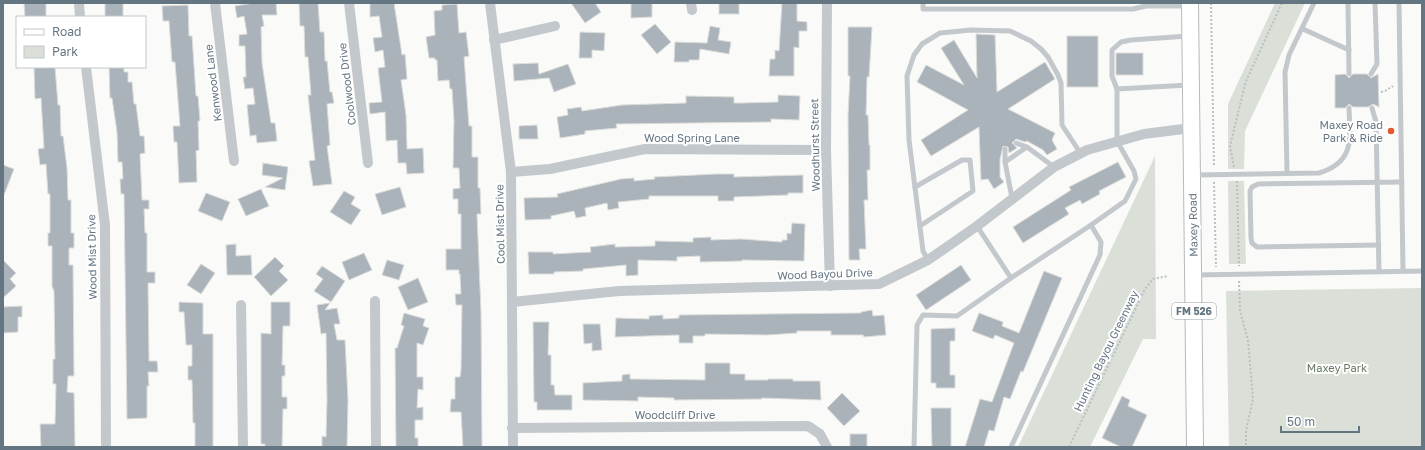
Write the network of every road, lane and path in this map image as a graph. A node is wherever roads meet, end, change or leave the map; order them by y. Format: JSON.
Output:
{"nodes":[{"id":1,"x":79,"y":3,"type":"edge"},
{"id":2,"x":215,"y":3,"type":"edge"},
{"id":3,"x":349,"y":3,"type":"edge"},
{"id":4,"x":490,"y":3,"type":"edge"},
{"id":5,"x":827,"y":3,"type":"edge"},
{"id":6,"x":923,"y":3,"type":"edge"},
{"id":7,"x":1211,"y":3,"type":"edge"},
{"id":8,"x":1282,"y":3,"type":"edge"},
{"id":9,"x":1314,"y":3,"type":"edge"},
{"id":10,"x":1348,"y":3,"type":"edge"},
{"id":11,"x":1375,"y":3,"type":"edge"},
{"id":12,"x":1399,"y":3,"type":"edge"},
{"id":13,"x":1190,"y":4,"type":"edge"},
{"id":14,"x":957,"y":6,"type":"edge"},
{"id":15,"x":1130,"y":6,"type":"edge"},
{"id":16,"x":80,"y":16,"type":"edge"},
{"id":17,"x":555,"y":26,"type":"dead end"},
{"id":18,"x":1302,"y":29,"type":"junction"},
{"id":19,"x":1190,"y":36,"type":"junction"},
{"id":20,"x":494,"y":40,"type":"junction"},
{"id":21,"x":1349,"y":50,"type":"junction"},
{"id":22,"x":86,"y":68,"type":"edge"},
{"id":23,"x":1349,"y":74,"type":"dead end"},
{"id":24,"x":1371,"y":74,"type":"dead end"},
{"id":25,"x":1191,"y":85,"type":"junction"},
{"id":26,"x":1117,"y":89,"type":"junction"},
{"id":27,"x":1385,"y":91,"type":"dead end"},
{"id":28,"x":1381,"y":92,"type":"dead end"},
{"id":29,"x":1349,"y":108,"type":"dead end"},
{"id":30,"x":1372,"y":108,"type":"dead end"},
{"id":31,"x":1191,"y":128,"type":"junction"},
{"id":32,"x":1118,"y":141,"type":"junction"},
{"id":33,"x":1016,"y":143,"type":"dead end"},
{"id":34,"x":1027,"y":147,"type":"junction"},
{"id":35,"x":1005,"y":149,"type":"dead end"},
{"id":36,"x":826,"y":150,"type":"junction"},
{"id":37,"x":1081,"y":154,"type":"junction"},
{"id":38,"x":234,"y":161,"type":"dead end"},
{"id":39,"x":1005,"y":162,"type":"junction"},
{"id":40,"x":368,"y":163,"type":"dead end"},
{"id":41,"x":1054,"y":167,"type":"junction"},
{"id":42,"x":1234,"y":168,"type":"dead end"},
{"id":43,"x":511,"y":172,"type":"junction"},
{"id":44,"x":1287,"y":173,"type":"junction"},
{"id":45,"x":1192,"y":175,"type":"junction"},
{"id":46,"x":1214,"y":175,"type":"junction"},
{"id":47,"x":1237,"y":180,"type":"dead end"},
{"id":48,"x":1402,"y":182,"type":"junction"},
{"id":49,"x":1378,"y":183,"type":"junction"},
{"id":50,"x":915,"y":187,"type":"junction"},
{"id":51,"x":1012,"y":198,"type":"junction"},
{"id":52,"x":1091,"y":225,"type":"junction"},
{"id":53,"x":920,"y":226,"type":"junction"},
{"id":54,"x":977,"y":226,"type":"junction"},
{"id":55,"x":1379,"y":245,"type":"junction"},
{"id":56,"x":928,"y":260,"type":"junction"},
{"id":57,"x":1240,"y":263,"type":"dead end"},
{"id":58,"x":1404,"y":271,"type":"junction"},
{"id":59,"x":1422,"y":271,"type":"edge"},
{"id":60,"x":1379,"y":272,"type":"junction"},
{"id":61,"x":1216,"y":274,"type":"junction"},
{"id":62,"x":1193,"y":275,"type":"junction"},
{"id":63,"x":1168,"y":276,"type":"dead end"},
{"id":64,"x":1011,"y":278,"type":"junction"},
{"id":65,"x":1239,"y":282,"type":"dead end"},
{"id":66,"x":830,"y":286,"type":"junction"},
{"id":67,"x":375,"y":301,"type":"dead end"},
{"id":68,"x":512,"y":302,"type":"junction"},
{"id":69,"x":241,"y":305,"type":"dead end"},
{"id":70,"x":512,"y":428,"type":"junction"},
{"id":71,"x":106,"y":447,"type":"edge"},
{"id":72,"x":243,"y":447,"type":"edge"},
{"id":73,"x":376,"y":447,"type":"edge"},
{"id":74,"x":513,"y":447,"type":"edge"},
{"id":75,"x":827,"y":447,"type":"edge"},
{"id":76,"x":914,"y":447,"type":"edge"},
{"id":77,"x":1011,"y":447,"type":"edge"},
{"id":78,"x":1069,"y":447,"type":"edge"},
{"id":79,"x":1196,"y":447,"type":"edge"},
{"id":80,"x":1246,"y":447,"type":"edge"}],
"edges":[{"from":1,"to":16,"type":"street"},
{"from":2,"to":38,"type":"street","name":"Kenwood Lane"},
{"from":3,"to":40,"type":"street","name":"Coolwood Drive"},
{"from":4,"to":20,"type":"street","name":"Cool Mist Drive"},
{"from":5,"to":36,"type":"street","name":"Woodhurst Street"},
{"from":6,"to":14,"type":"lane"},
{"from":7,"to":46,"type":"path"},
{"from":8,"to":42,"type":"path"},
{"from":9,"to":18,"type":"lane"},
{"from":10,"to":21,"type":"lane"},
{"from":11,"to":24,"type":"lane"},
{"from":12,"to":48,"type":"lane"},
{"from":13,"to":15,"type":"lane"},
{"from":13,"to":19,"type":"main road","name":"Maxey Road","number":"FM 526"},
{"from":14,"to":15,"type":"lane"},
{"from":17,"to":20,"type":"street"},
{"from":18,"to":21,"type":"lane"},
{"from":18,"to":44,"type":"lane"},
{"from":19,"to":25,"type":"main road","name":"Maxey Road","number":"FM 526"},
{"from":19,"to":26,"type":"lane"},
{"from":20,"to":43,"type":"street","name":"Cool Mist Drive"},
{"from":21,"to":23,"type":"lane"},
{"from":22,"to":71,"type":"street","name":"Wood Mist Drive"},
{"from":25,"to":26,"type":"lane"},
{"from":25,"to":31,"type":"main road","name":"Maxey Road","number":"FM 526"},
{"from":26,"to":32,"type":"lane"},
{"from":27,"to":28,"type":"path"},
{"from":29,"to":44,"type":"lane"},
{"from":30,"to":49,"type":"lane"},
{"from":31,"to":32,"type":"street","name":"Wood Bayou Drive"},
{"from":31,"to":45,"type":"main road","name":"Maxey Road","number":"FM 526"},
{"from":32,"to":37,"type":"street","name":"Wood Bayou Drive"},
{"from":32,"to":52,"type":"lane"},
{"from":33,"to":34,"type":"lane"},
{"from":34,"to":39,"type":"lane"},
{"from":34,"to":41,"type":"lane"},
{"from":35,"to":39,"type":"lane"},
{"from":36,"to":43,"type":"street","name":"Wood Spring Lane"},
{"from":36,"to":66,"type":"street","name":"Woodhurst Street"},
{"from":37,"to":41,"type":"street","name":"Wood Bayou Drive"},
{"from":37,"to":50,"type":"lane"},
{"from":39,"to":51,"type":"lane"},
{"from":41,"to":51,"type":"street","name":"Wood Bayou Drive"},
{"from":43,"to":68,"type":"street","name":"Cool Mist Drive"},
{"from":44,"to":46,"type":"lane"},
{"from":45,"to":46,"type":"lane"},
{"from":45,"to":62,"type":"main road","name":"Maxey Road","number":"FM 526"},
{"from":46,"to":61,"type":"path"},
{"from":47,"to":57,"type":"path"},
{"from":48,"to":49,"type":"lane"},
{"from":48,"to":58,"type":"lane"},
{"from":49,"to":55,"type":"lane"},
{"from":49,"to":55,"type":"lane"},
{"from":50,"to":53,"type":"lane"},
{"from":50,"to":53,"type":"lane"},
{"from":51,"to":54,"type":"street","name":"Wood Bayou Drive"},
{"from":52,"to":64,"type":"lane"},
{"from":52,"to":77,"type":"lane"},
{"from":53,"to":56,"type":"lane"},
{"from":54,"to":56,"type":"street","name":"Wood Bayou Drive"},
{"from":54,"to":64,"type":"lane"},
{"from":55,"to":60,"type":"lane"},
{"from":56,"to":66,"type":"street","name":"Wood Bayou Drive"},
{"from":58,"to":59,"type":"lane"},
{"from":58,"to":60,"type":"lane"},
{"from":60,"to":61,"type":"lane"},
{"from":61,"to":62,"type":"lane"},
{"from":62,"to":79,"type":"main road","name":"Maxey Road","number":"FM 526"},
{"from":63,"to":78,"type":"path","name":"Hunting Bayou Greenway"},
{"from":64,"to":76,"type":"lane"},
{"from":65,"to":80,"type":"path"},
{"from":66,"to":68,"type":"street","name":"Wood Bayou Drive"},
{"from":67,"to":73,"type":"street"},
{"from":68,"to":70,"type":"street","name":"Cool Mist Drive"},
{"from":69,"to":72,"type":"street"},
{"from":70,"to":74,"type":"street","name":"Cool Mist Drive"},
{"from":70,"to":75,"type":"street","name":"Woodcliff Drive"}]}
